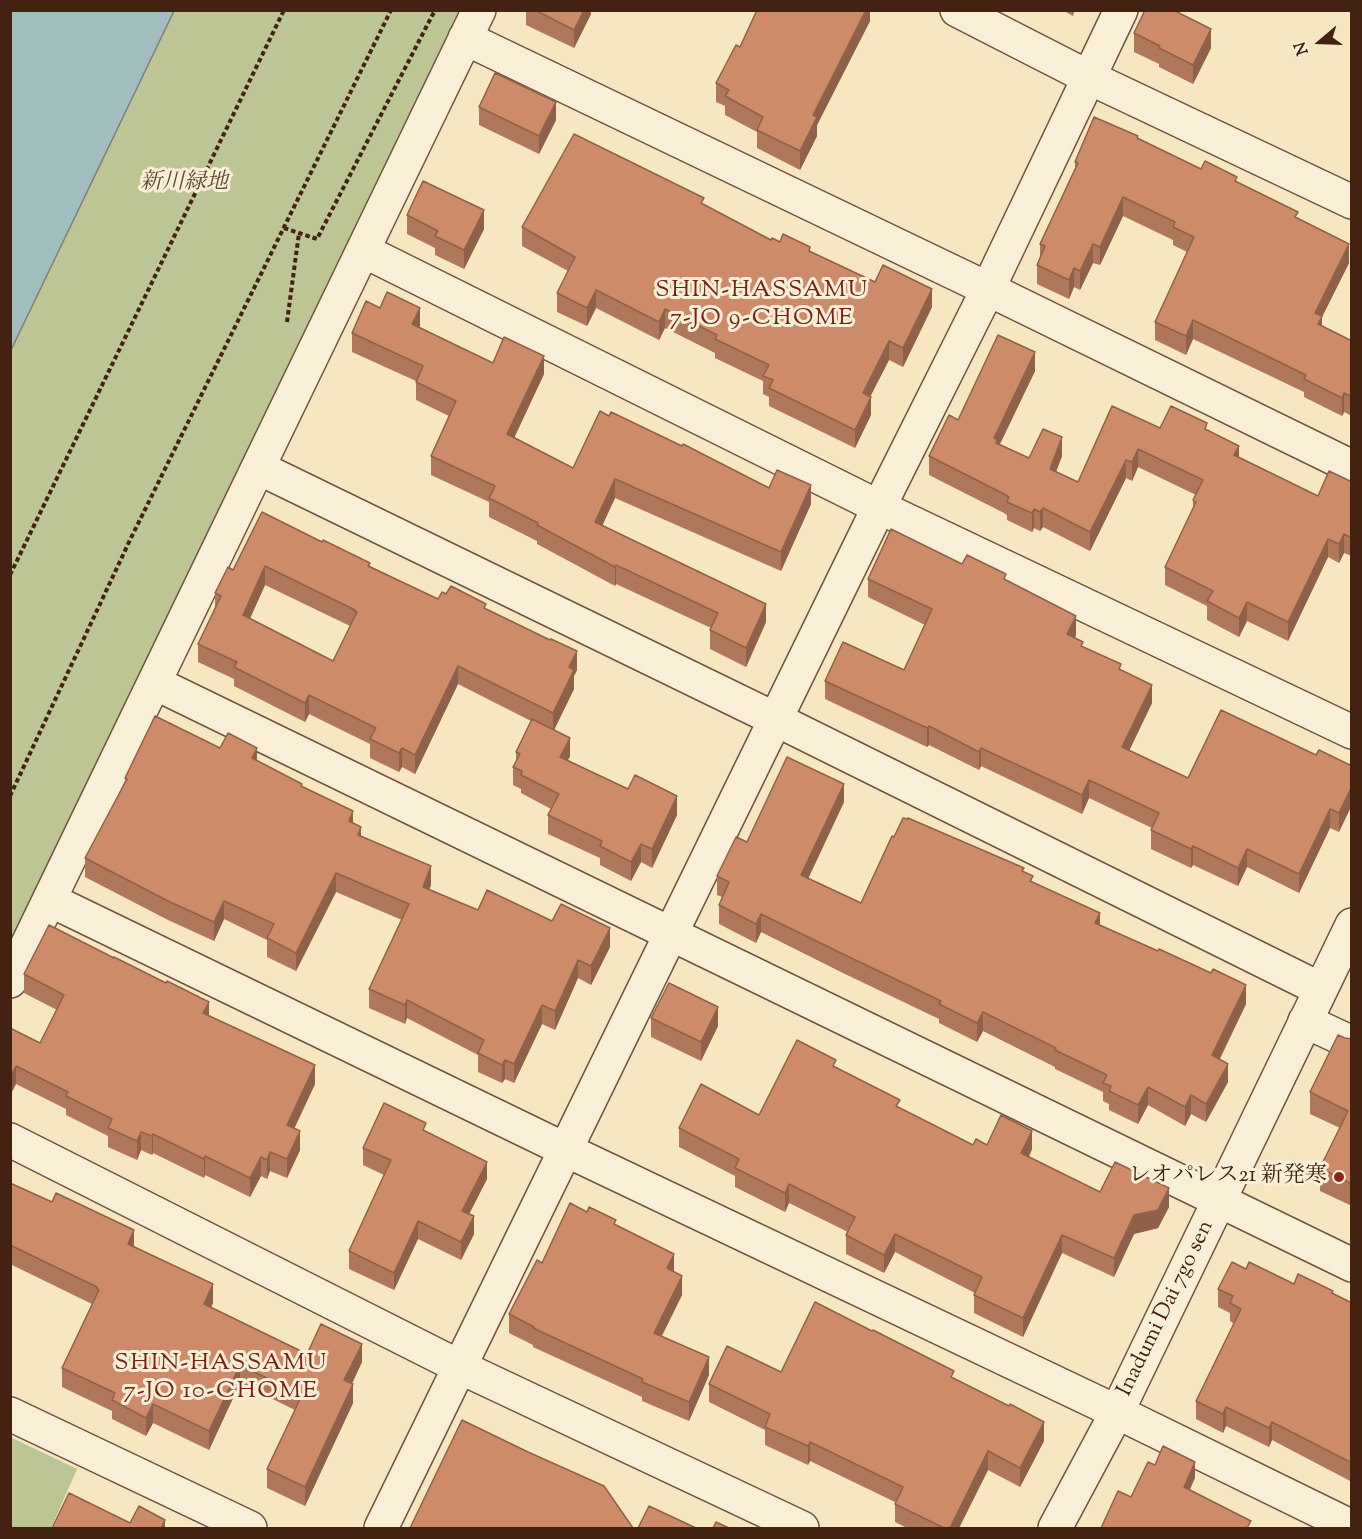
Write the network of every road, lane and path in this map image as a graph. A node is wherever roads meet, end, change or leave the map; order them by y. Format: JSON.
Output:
{"nodes":[{"id":1,"x":284,"y":10,"type":"edge"},
{"id":2,"x":391,"y":10,"type":"edge"},
{"id":3,"x":435,"y":10,"type":"edge"},
{"id":4,"x":957,"y":10,"type":"edge"},
{"id":5,"x":1121,"y":10,"type":"edge"},
{"id":6,"x":472,"y":24,"type":"edge"},
{"id":7,"x":1088,"y":77,"type":"junction"},
{"id":8,"x":1352,"y":202,"type":"edge"},
{"id":9,"x":284,"y":228,"type":"junction"},
{"id":10,"x":299,"y":233,"type":"junction"},
{"id":11,"x":364,"y":251,"type":"junction"},
{"id":12,"x":988,"y":290,"type":"junction"},
{"id":13,"x":287,"y":324,"type":"dead end"},
{"id":14,"x":1352,"y":467,"type":"edge"},
{"id":15,"x":259,"y":468,"type":"junction"},
{"id":16,"x":879,"y":507,"type":"junction"},
{"id":17,"x":10,"y":575,"type":"edge"},
{"id":18,"x":155,"y":683,"type":"junction"},
{"id":19,"x":775,"y":719,"type":"junction"},
{"id":20,"x":1352,"y":732,"type":"edge"},
{"id":21,"x":10,"y":796,"type":"edge"},
{"id":22,"x":50,"y":900,"type":"junction"},
{"id":23,"x":1352,"y":925,"type":"edge"},
{"id":24,"x":671,"y":934,"type":"junction"},
{"id":25,"x":10,"y":981,"type":"edge"},
{"id":26,"x":1320,"y":989,"type":"junction"},
{"id":27,"x":1305,"y":1021,"type":"junction"},
{"id":28,"x":1352,"y":1043,"type":"edge"},
{"id":29,"x":10,"y":1140,"type":"edge"},
{"id":30,"x":566,"y":1150,"type":"junction"},
{"id":31,"x":1219,"y":1201,"type":"junction"},
{"id":32,"x":1352,"y":1265,"type":"edge"},
{"id":33,"x":460,"y":1367,"type":"junction"},
{"id":34,"x":1117,"y":1412,"type":"junction"},
{"id":35,"x":10,"y":1414,"type":"edge"},
{"id":36,"x":1352,"y":1527,"type":"edge"},
{"id":37,"x":250,"y":1528,"type":"edge"},
{"id":38,"x":381,"y":1528,"type":"edge"},
{"id":39,"x":802,"y":1528,"type":"edge"},
{"id":40,"x":1055,"y":1528,"type":"edge"}],
"edges":[{"from":1,"to":17,"type":"path"},
{"from":2,"to":9,"type":"path"},
{"from":3,"to":10,"type":"path"},
{"from":4,"to":7,"type":"street"},
{"from":5,"to":7,"type":"street"},
{"from":6,"to":11,"type":"street"},
{"from":6,"to":12,"type":"street"},
{"from":7,"to":8,"type":"street"},
{"from":7,"to":12,"type":"street"},
{"from":9,"to":10,"type":"path"},
{"from":9,"to":21,"type":"path"},
{"from":10,"to":13,"type":"path"},
{"from":11,"to":15,"type":"street"},
{"from":11,"to":16,"type":"street"},
{"from":12,"to":14,"type":"street"},
{"from":12,"to":16,"type":"street"},
{"from":15,"to":18,"type":"street"},
{"from":15,"to":19,"type":"street"},
{"from":16,"to":19,"type":"street"},
{"from":16,"to":20,"type":"street"},
{"from":18,"to":22,"type":"street"},
{"from":18,"to":24,"type":"street"},
{"from":19,"to":24,"type":"street"},
{"from":19,"to":26,"type":"street"},
{"from":22,"to":25,"type":"street"},
{"from":22,"to":30,"type":"street"},
{"from":23,"to":26,"type":"street","name":"Inadumi Dai 7go sen"},
{"from":24,"to":30,"type":"street"},
{"from":24,"to":31,"type":"street"},
{"from":26,"to":27,"type":"street","name":"Inadumi Dai 7go sen"},
{"from":27,"to":28,"type":"street"},
{"from":27,"to":31,"type":"street","name":"Inadumi Dai 7go sen"},
{"from":29,"to":33,"type":"street"},
{"from":30,"to":33,"type":"street"},
{"from":30,"to":34,"type":"street"},
{"from":31,"to":32,"type":"street"},
{"from":31,"to":34,"type":"street","name":"Inadumi Dai 7go sen"},
{"from":33,"to":38,"type":"street"},
{"from":33,"to":39,"type":"street"},
{"from":34,"to":36,"type":"street"},
{"from":34,"to":40,"type":"street","name":"Inadumi Dai 7go sen"},
{"from":35,"to":37,"type":"street"}]}
